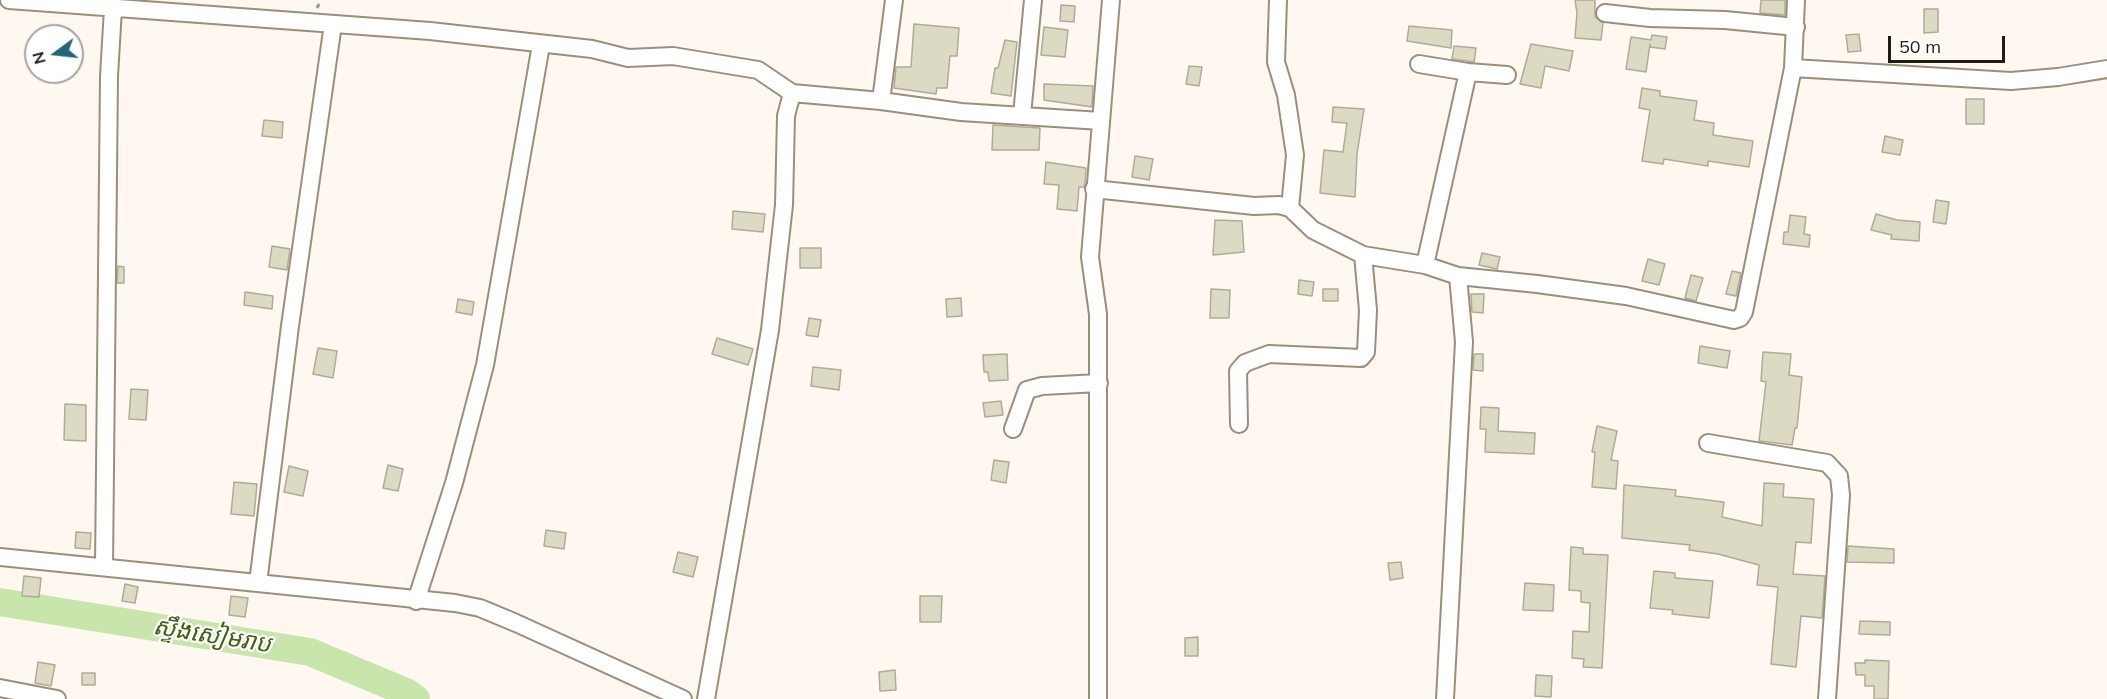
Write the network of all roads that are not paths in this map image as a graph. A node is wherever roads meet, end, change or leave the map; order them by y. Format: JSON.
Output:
{"nodes":[{"id":1,"x":9,"y":0,"type":"edge"},
{"id":2,"x":894,"y":0,"type":"edge"},
{"id":3,"x":1033,"y":0,"type":"edge"},
{"id":4,"x":1111,"y":0,"type":"edge"},
{"id":5,"x":1278,"y":0,"type":"edge"},
{"id":6,"x":1796,"y":0,"type":"edge"},
{"id":7,"x":38,"y":1,"type":"edge"},
{"id":8,"x":113,"y":9,"type":"junction"},
{"id":9,"x":1605,"y":13,"type":"dead end"},
{"id":10,"x":333,"y":24,"type":"junction"},
{"id":11,"x":1796,"y":27,"type":"junction"},
{"id":12,"x":541,"y":45,"type":"junction"},
{"id":13,"x":1419,"y":64,"type":"dead end"},
{"id":14,"x":1794,"y":68,"type":"junction"},
{"id":15,"x":2107,"y":69,"type":"edge"},
{"id":16,"x":1468,"y":72,"type":"junction"},
{"id":17,"x":1507,"y":75,"type":"dead end"},
{"id":18,"x":792,"y":93,"type":"junction"},
{"id":19,"x":881,"y":101,"type":"junction"},
{"id":20,"x":1022,"y":116,"type":"junction"},
{"id":21,"x":1101,"y":120,"type":"junction"},
{"id":22,"x":1094,"y":189,"type":"junction"},
{"id":23,"x":1290,"y":208,"type":"junction"},
{"id":24,"x":1363,"y":255,"type":"junction"},
{"id":25,"x":1425,"y":265,"type":"junction"},
{"id":26,"x":1458,"y":276,"type":"junction"},
{"id":27,"x":1099,"y":382,"type":"junction"},
{"id":28,"x":1239,"y":424,"type":"dead end"},
{"id":29,"x":1013,"y":429,"type":"dead end"},
{"id":30,"x":1708,"y":443,"type":"dead end"},
{"id":31,"x":0,"y":557,"type":"edge"},
{"id":32,"x":104,"y":567,"type":"junction"},
{"id":33,"x":258,"y":583,"type":"junction"},
{"id":34,"x":416,"y":601,"type":"junction"},
{"id":35,"x":0,"y":688,"type":"edge"},
{"id":36,"x":57,"y":699,"type":"edge"},
{"id":37,"x":683,"y":699,"type":"edge"},
{"id":38,"x":706,"y":699,"type":"edge"},
{"id":39,"x":1098,"y":699,"type":"edge"},
{"id":40,"x":1445,"y":699,"type":"edge"},
{"id":41,"x":1827,"y":699,"type":"edge"}],
"edges":[{"from":1,"to":7,"type":"street"},
{"from":2,"to":19,"type":"street"},
{"from":3,"to":20,"type":"street"},
{"from":4,"to":21,"type":"street"},
{"from":5,"to":23,"type":"street"},
{"from":6,"to":11,"type":"street"},
{"from":7,"to":8,"type":"street"},
{"from":8,"to":10,"type":"street"},
{"from":8,"to":32,"type":"street"},
{"from":9,"to":11,"type":"street"},
{"from":10,"to":12,"type":"street"},
{"from":10,"to":33,"type":"street"},
{"from":11,"to":14,"type":"street"},
{"from":12,"to":18,"type":"street"},
{"from":12,"to":34,"type":"street"},
{"from":13,"to":16,"type":"street"},
{"from":14,"to":15,"type":"street"},
{"from":14,"to":26,"type":"street"},
{"from":16,"to":17,"type":"street"},
{"from":16,"to":25,"type":"street"},
{"from":18,"to":19,"type":"street"},
{"from":18,"to":38,"type":"street"},
{"from":19,"to":20,"type":"street"},
{"from":20,"to":21,"type":"street"},
{"from":21,"to":22,"type":"street"},
{"from":22,"to":23,"type":"street"},
{"from":22,"to":27,"type":"street"},
{"from":23,"to":24,"type":"street"},
{"from":24,"to":25,"type":"street"},
{"from":24,"to":28,"type":"street"},
{"from":25,"to":26,"type":"street"},
{"from":26,"to":40,"type":"street"},
{"from":27,"to":29,"type":"street"},
{"from":27,"to":39,"type":"street"},
{"from":30,"to":41,"type":"street"},
{"from":31,"to":32,"type":"street"},
{"from":32,"to":33,"type":"street"},
{"from":33,"to":34,"type":"street"},
{"from":34,"to":37,"type":"street"},
{"from":35,"to":36,"type":"street"}]}
